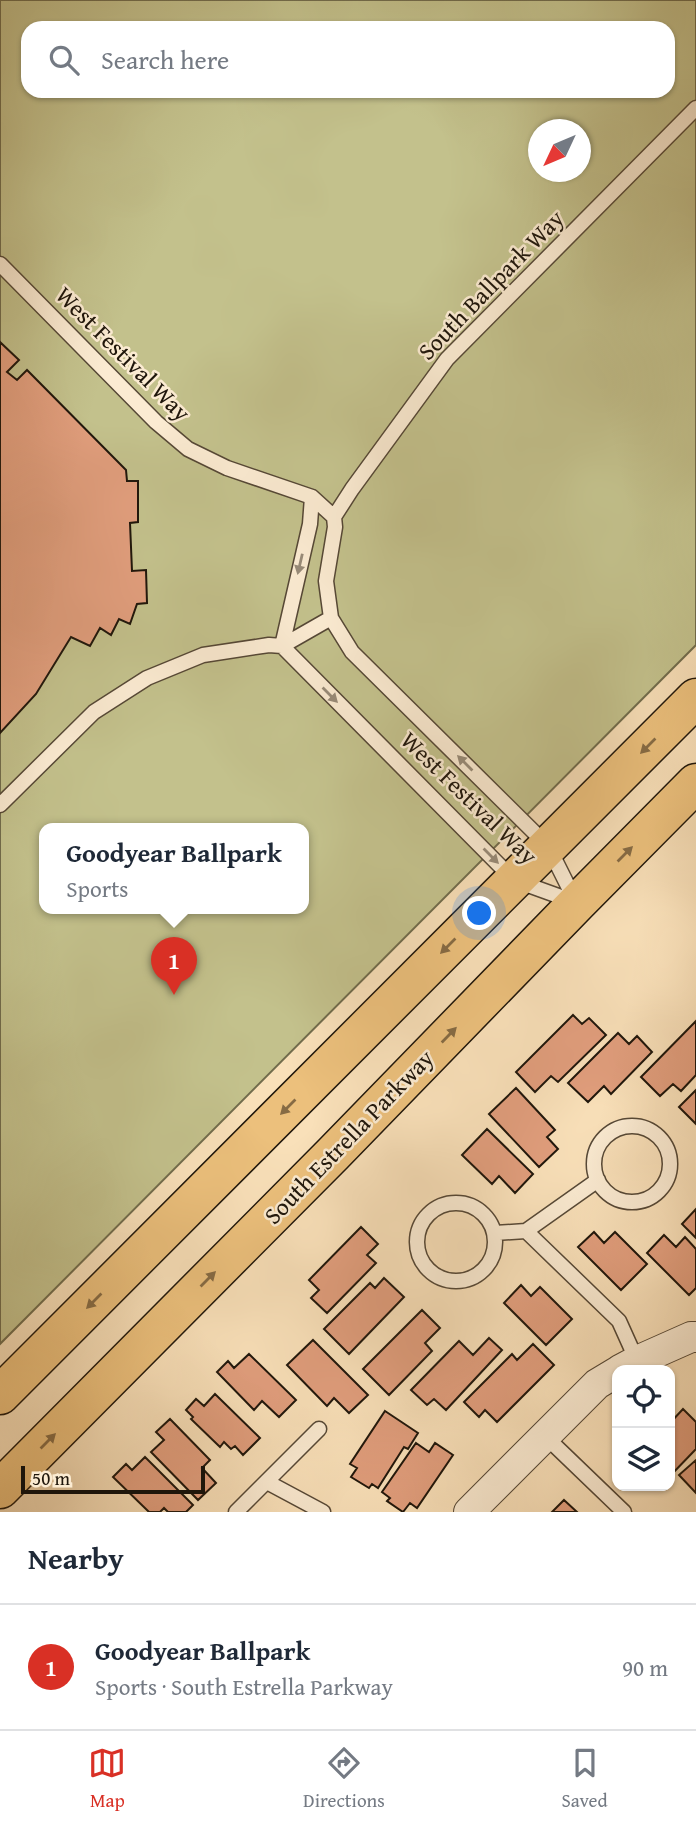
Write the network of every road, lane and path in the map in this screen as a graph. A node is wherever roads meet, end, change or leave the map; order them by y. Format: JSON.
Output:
{"nodes":[{"id":1,"x":696,"y":108,"type":"edge"},
{"id":2,"x":0,"y":264,"type":"edge"},
{"id":3,"x":312,"y":497,"type":"junction"},
{"id":4,"x":334,"y":517,"type":"junction"},
{"id":5,"x":331,"y":618,"type":"junction"},
{"id":6,"x":282,"y":646,"type":"junction"},
{"id":7,"x":696,"y":698,"type":"edge"},
{"id":8,"x":696,"y":783,"type":"edge"},
{"id":9,"x":0,"y":805,"type":"edge"},
{"id":10,"x":548,"y":846,"type":"junction"},
{"id":11,"x":514,"y":880,"type":"junction"},
{"id":12,"x":577,"y":903,"type":"junction"},
{"id":13,"x":598,"y":1180,"type":"junction"},
{"id":14,"x":526,"y":1231,"type":"junction"},
{"id":15,"x":495,"y":1233,"type":"junction"},
{"id":16,"x":696,"y":1337,"type":"edge"},
{"id":17,"x":625,"y":1365,"type":"edge"},
{"id":18,"x":631,"y":1365,"type":"edge"},
{"id":19,"x":612,"y":1375,"type":"edge"},
{"id":20,"x":0,"y":1395,"type":"edge"},
{"id":21,"x":319,"y":1429,"type":"dead end"},
{"id":22,"x":545,"y":1436,"type":"junction"},
{"id":23,"x":267,"y":1482,"type":"junction"},
{"id":24,"x":0,"y":1489,"type":"edge"},
{"id":25,"x":236,"y":1512,"type":"edge"},
{"id":26,"x":323,"y":1512,"type":"edge"},
{"id":27,"x":470,"y":1512,"type":"edge"},
{"id":28,"x":624,"y":1512,"type":"edge"}],
"edges":[{"from":1,"to":4,"type":"lane","name":"South Ballpark Way"},
{"from":2,"to":3,"type":"lane","name":"West Festival Way"},
{"from":3,"to":4,"type":"lane","name":"West Festival Way"},
{"from":3,"to":6,"type":"lane","one_way":true},
{"from":4,"to":5,"type":"lane","name":"South Ballpark Way"},
{"from":5,"to":6,"type":"lane"},
{"from":10,"to":5,"type":"lane","name":"West Festival Way","one_way":true},
{"from":6,"to":9,"type":"lane"},
{"from":6,"to":11,"type":"lane","name":"West Festival Way","one_way":true},
{"from":7,"to":10,"type":"main road","one_way":true},
{"from":12,"to":8,"type":"main road","name":"South Estrella Parkway","one_way":true},
{"from":10,"to":11,"type":"main road"},
{"from":10,"to":12,"type":"lane","name":"West Festival Way"},
{"from":11,"to":12,"type":"lane","name":"West Festival Way"},
{"from":11,"to":20,"type":"main road","one_way":true},
{"from":24,"to":12,"type":"main road","name":"South Estrella Parkway","one_way":true},
{"from":13,"to":13,"type":"lane"},
{"from":13,"to":14,"type":"lane"},
{"from":14,"to":15,"type":"lane"},
{"from":14,"to":17,"type":"lane"},
{"from":15,"to":15,"type":"lane"},
{"from":16,"to":18,"type":"street"},
{"from":19,"to":22,"type":"street"},
{"from":21,"to":23,"type":"lane"},
{"from":22,"to":27,"type":"street"},
{"from":22,"to":28,"type":"lane"},
{"from":23,"to":25,"type":"lane"},
{"from":23,"to":26,"type":"lane"}]}
